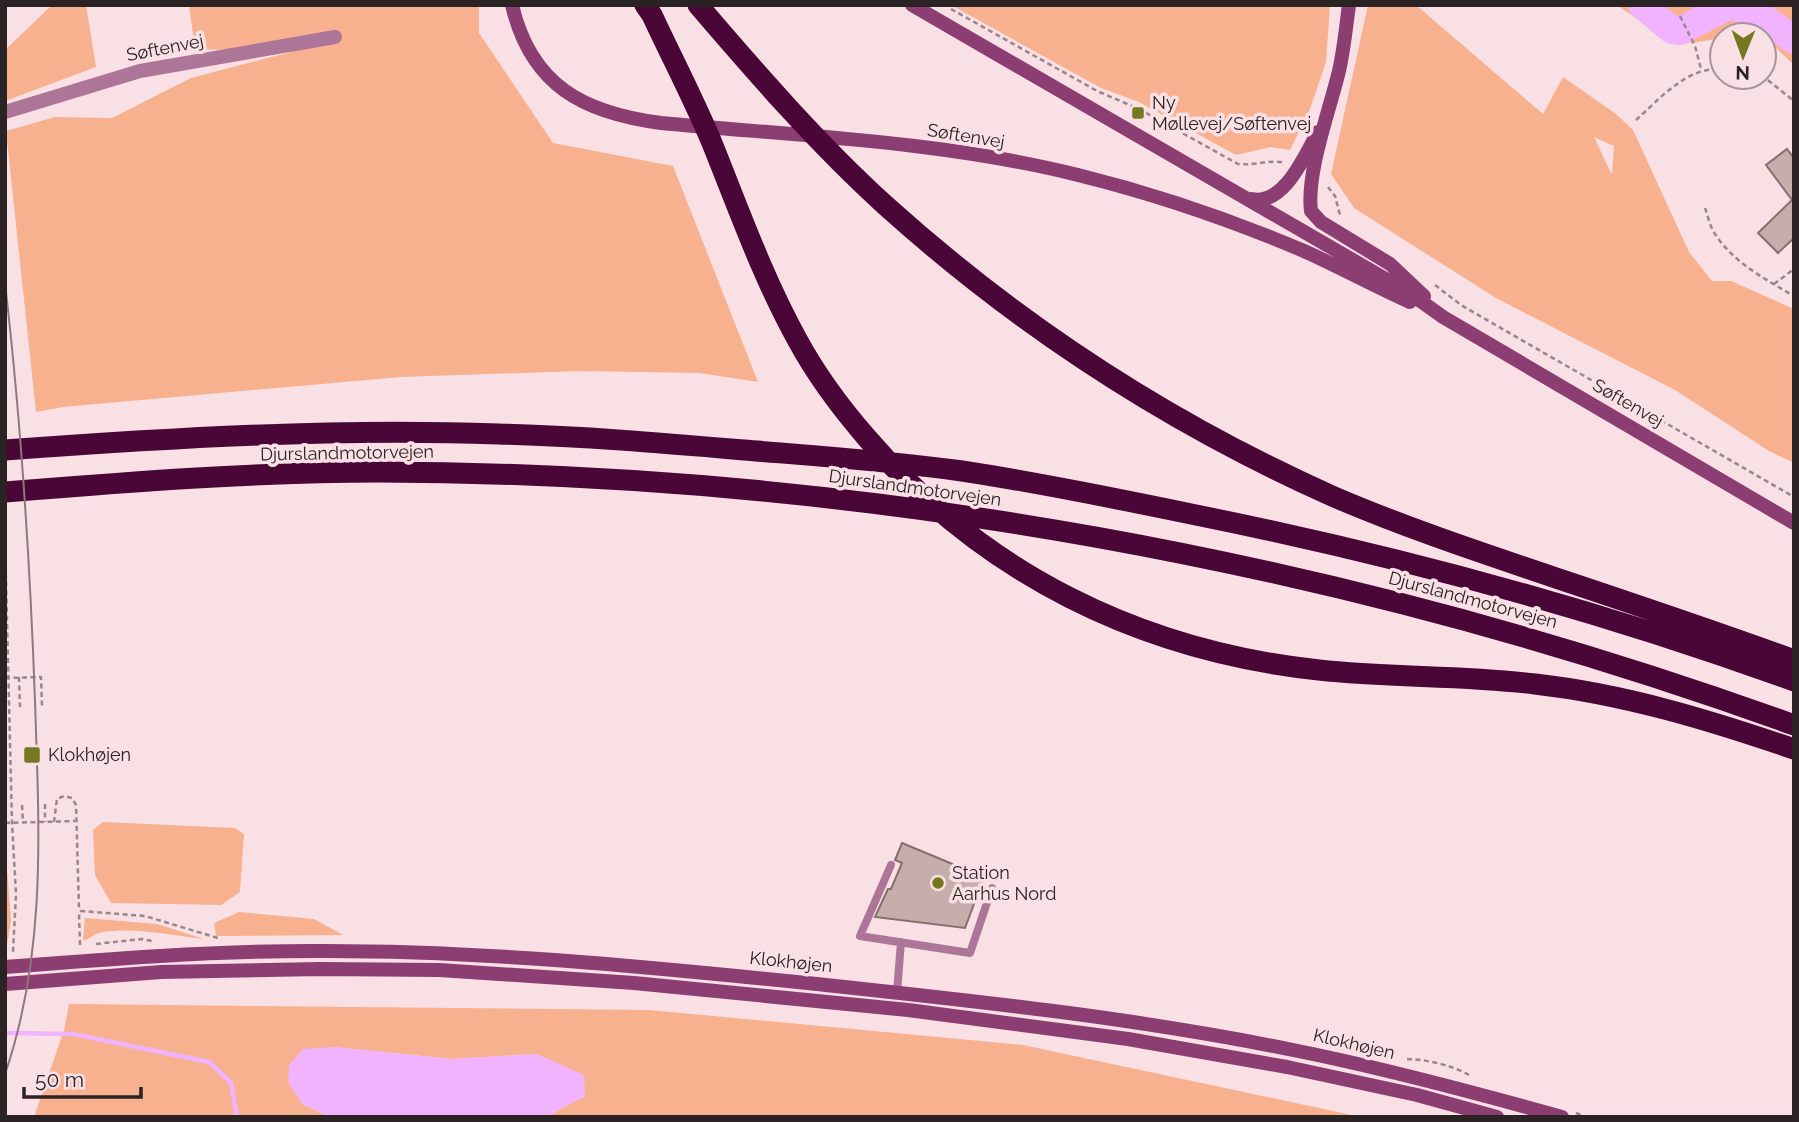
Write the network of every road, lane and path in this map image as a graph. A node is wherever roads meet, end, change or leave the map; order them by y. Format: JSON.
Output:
{"nodes":[{"id":1,"x":512,"y":5,"type":"edge"},
{"id":2,"x":645,"y":5,"type":"edge"},
{"id":3,"x":698,"y":5,"type":"edge"},
{"id":4,"x":912,"y":5,"type":"edge"},
{"id":5,"x":1349,"y":5,"type":"edge"},
{"id":6,"x":1679,"y":16,"type":"dead end"},
{"id":7,"x":335,"y":37,"type":"dead end"},
{"id":8,"x":1701,"y":69,"type":"junction"},
{"id":9,"x":1708,"y":69,"type":"edge"},
{"id":10,"x":1778,"y":88,"type":"edge"},
{"id":11,"x":1794,"y":101,"type":"edge"},
{"id":12,"x":5,"y":112,"type":"edge"},
{"id":13,"x":1636,"y":120,"type":"dead end"},
{"id":14,"x":1324,"y":122,"type":"junction"},
{"id":15,"x":1247,"y":198,"type":"junction"},
{"id":16,"x":1705,"y":208,"type":"dead end"},
{"id":17,"x":1794,"y":269,"type":"edge"},
{"id":18,"x":1774,"y":284,"type":"junction"},
{"id":19,"x":1794,"y":296,"type":"edge"},
{"id":20,"x":1443,"y":317,"type":"junction"},
{"id":21,"x":5,"y":450,"type":"edge"},
{"id":22,"x":5,"y":492,"type":"edge"},
{"id":23,"x":1794,"y":523,"type":"edge"},
{"id":24,"x":5,"y":539,"type":"edge"},
{"id":25,"x":7,"y":562,"type":"edge"},
{"id":26,"x":1794,"y":660,"type":"edge"},
{"id":27,"x":19,"y":677,"type":"junction"},
{"id":28,"x":7,"y":678,"type":"edge"},
{"id":29,"x":1794,"y":681,"type":"edge"},
{"id":30,"x":42,"y":706,"type":"dead end"},
{"id":31,"x":20,"y":707,"type":"dead end"},
{"id":32,"x":1794,"y":724,"type":"edge"},
{"id":33,"x":1794,"y":749,"type":"edge"},
{"id":34,"x":45,"y":804,"type":"dead end"},
{"id":35,"x":22,"y":805,"type":"dead end"},
{"id":36,"x":77,"y":821,"type":"junction"},
{"id":37,"x":45,"y":822,"type":"junction"},
{"id":38,"x":54,"y":822,"type":"junction"},
{"id":39,"x":5,"y":823,"type":"edge"},
{"id":40,"x":12,"y":823,"type":"junction"},
{"id":41,"x":23,"y":823,"type":"junction"},
{"id":42,"x":13,"y":836,"type":"junction"},
{"id":43,"x":7,"y":837,"type":"dead end"},
{"id":44,"x":891,"y":865,"type":"dead end"},
{"id":45,"x":992,"y":888,"type":"dead end"},
{"id":46,"x":81,"y":911,"type":"junction"},
{"id":47,"x":16,"y":920,"type":"dead end"},
{"id":48,"x":901,"y":942,"type":"junction"},
{"id":49,"x":225,"y":946,"type":"dead end"},
{"id":50,"x":80,"y":948,"type":"dead end"},
{"id":51,"x":5,"y":967,"type":"edge"},
{"id":52,"x":5,"y":984,"type":"edge"},
{"id":53,"x":897,"y":992,"type":"junction"},
{"id":54,"x":1497,"y":1117,"type":"edge"},
{"id":55,"x":1562,"y":1117,"type":"edge"}],
"edges":[{"from":1,"to":20,"type":"street","name":"Søftenvej"},
{"from":2,"to":33,"type":"highway"},
{"from":3,"to":26,"type":"highway"},
{"from":4,"to":15,"type":"street","name":"Søftenvej"},
{"from":5,"to":14,"type":"street"},
{"from":6,"to":8,"type":"path"},
{"from":7,"to":12,"type":"street","name":"Søftenvej"},
{"from":8,"to":9,"type":"path"},
{"from":8,"to":13,"type":"path"},
{"from":10,"to":11,"type":"path"},
{"from":14,"to":15,"type":"street"},
{"from":14,"to":20,"type":"street"},
{"from":15,"to":20,"type":"street","name":"Søftenvej"},
{"from":16,"to":18,"type":"path"},
{"from":17,"to":18,"type":"path"},
{"from":18,"to":19,"type":"path"},
{"from":20,"to":23,"type":"street","name":"Søftenvej"},
{"from":21,"to":29,"type":"highway","name":"Djurslandmotorvejen"},
{"from":22,"to":32,"type":"highway","name":"Djurslandmotorvejen"},
{"from":24,"to":25,"type":"path"},
{"from":25,"to":28,"type":"path"},
{"from":27,"to":28,"type":"path"},
{"from":27,"to":30,"type":"path"},
{"from":27,"to":31,"type":"path"},
{"from":28,"to":40,"type":"path"},
{"from":34,"to":37,"type":"path"},
{"from":35,"to":41,"type":"path"},
{"from":36,"to":38,"type":"path"},
{"from":36,"to":38,"type":"path"},
{"from":36,"to":46,"type":"path"},
{"from":37,"to":38,"type":"path"},
{"from":37,"to":41,"type":"path"},
{"from":39,"to":40,"type":"path"},
{"from":40,"to":41,"type":"path"},
{"from":40,"to":42,"type":"path"},
{"from":42,"to":43,"type":"path"},
{"from":42,"to":47,"type":"path"},
{"from":44,"to":48,"type":"lane"},
{"from":45,"to":48,"type":"lane"},
{"from":46,"to":49,"type":"path"},
{"from":46,"to":50,"type":"path"},
{"from":48,"to":53,"type":"lane"},
{"from":51,"to":53,"type":"street","name":"Klokhøjen"},
{"from":52,"to":54,"type":"street","name":"Klokhøjen"},
{"from":53,"to":55,"type":"street","name":"Klokhøjen"}]}
